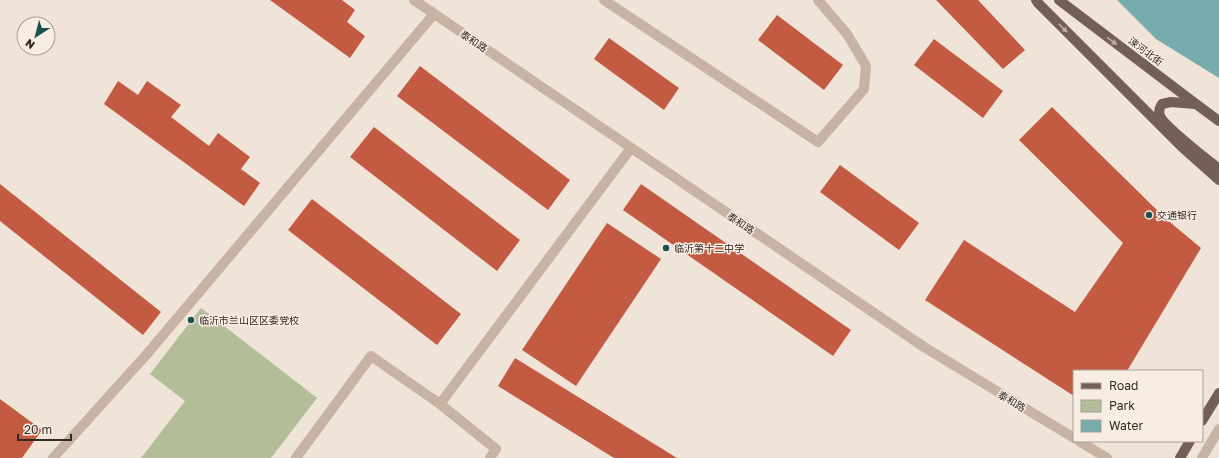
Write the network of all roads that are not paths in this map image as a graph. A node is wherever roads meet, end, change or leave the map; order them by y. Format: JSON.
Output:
{"nodes":[{"id":1,"x":414,"y":0,"type":"edge"},
{"id":2,"x":604,"y":0,"type":"edge"},
{"id":3,"x":818,"y":0,"type":"edge"},
{"id":4,"x":1036,"y":0,"type":"edge"},
{"id":5,"x":1059,"y":0,"type":"edge"},
{"id":6,"x":434,"y":14,"type":"junction"},
{"id":7,"x":1196,"y":104,"type":"junction"},
{"id":8,"x":1219,"y":121,"type":"edge"},
{"id":9,"x":632,"y":148,"type":"junction"},
{"id":10,"x":1219,"y":169,"type":"edge"},
{"id":11,"x":1219,"y":180,"type":"edge"},
{"id":12,"x":1219,"y":393,"type":"edge"},
{"id":13,"x":440,"y":404,"type":"junction"},
{"id":14,"x":1203,"y":419,"type":"edge"},
{"id":15,"x":1219,"y":429,"type":"edge"},
{"id":16,"x":1073,"y":437,"type":"edge"},
{"id":17,"x":1081,"y":442,"type":"edge"},
{"id":18,"x":1189,"y":442,"type":"edge"},
{"id":19,"x":53,"y":458,"type":"edge"},
{"id":20,"x":296,"y":458,"type":"edge"},
{"id":21,"x":490,"y":458,"type":"edge"},
{"id":22,"x":1107,"y":458,"type":"edge"},
{"id":23,"x":1180,"y":458,"type":"edge"},
{"id":24,"x":1202,"y":458,"type":"edge"}],
"edges":[{"from":1,"to":6,"type":"street","name":"泰和路"},
{"from":2,"to":3,"type":"street"},
{"from":4,"to":11,"type":"main road","one_way":true},
{"from":5,"to":7,"type":"main road","name":"涑河北街","one_way":true},
{"from":6,"to":9,"type":"street","name":"泰和路"},
{"from":6,"to":19,"type":"street"},
{"from":7,"to":8,"type":"main road","name":"涑河北街"},
{"from":7,"to":10,"type":"main road"},
{"from":9,"to":13,"type":"street"},
{"from":9,"to":16,"type":"street","name":"泰和路"},
{"from":12,"to":14,"type":"main road"},
{"from":13,"to":20,"type":"street"},
{"from":13,"to":21,"type":"street"},
{"from":15,"to":24,"type":"street"},
{"from":17,"to":22,"type":"street"},
{"from":18,"to":23,"type":"main road"}]}
